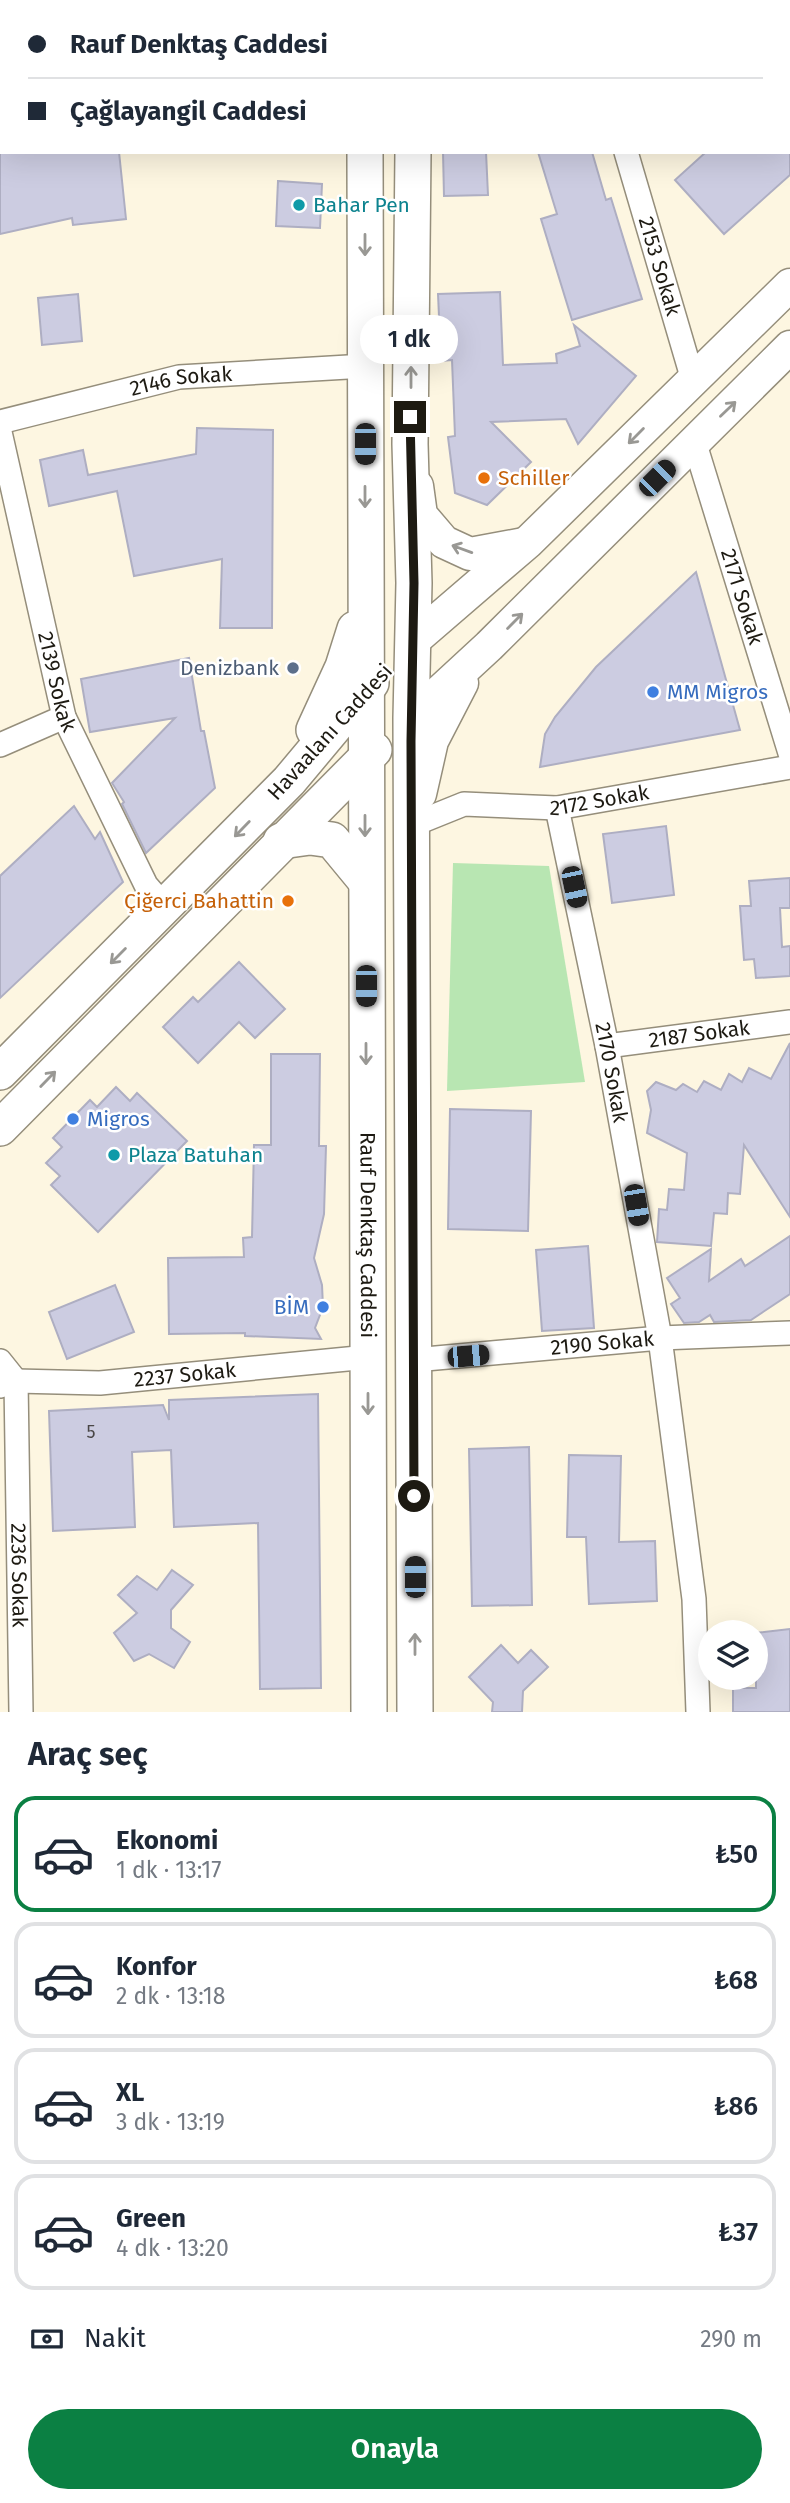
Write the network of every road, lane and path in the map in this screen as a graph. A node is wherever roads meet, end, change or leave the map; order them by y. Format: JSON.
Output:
{"nodes":[{"id":1,"x":365,"y":154,"type":"edge"},
{"id":2,"x":413,"y":154,"type":"edge"},
{"id":3,"x":627,"y":154,"type":"edge"},
{"id":4,"x":790,"y":285,"type":"edge"},
{"id":5,"x":790,"y":347,"type":"edge"},
{"id":6,"x":365,"y":366,"type":"junction"},
{"id":7,"x":694,"y":380,"type":"junction"},
{"id":8,"x":0,"y":422,"type":"edge"},
{"id":9,"x":0,"y":432,"type":"edge"},
{"id":10,"x":694,"y":441,"type":"junction"},
{"id":11,"x":410,"y":444,"type":"junction"},
{"id":12,"x":528,"y":542,"type":"junction"},
{"id":13,"x":365,"y":599,"type":"junction"},
{"id":14,"x":413,"y":641,"type":"junction"},
{"id":15,"x":474,"y":661,"type":"junction"},
{"id":16,"x":365,"y":689,"type":"junction"},
{"id":17,"x":64,"y":717,"type":"junction"},
{"id":18,"x":411,"y":718,"type":"junction"},
{"id":19,"x":0,"y":745,"type":"edge"},
{"id":20,"x":790,"y":752,"type":"edge"},
{"id":21,"x":365,"y":758,"type":"junction"},
{"id":22,"x":790,"y":767,"type":"edge"},
{"id":23,"x":290,"y":780,"type":"junction"},
{"id":24,"x":557,"y":808,"type":"junction"},
{"id":25,"x":413,"y":834,"type":"junction"},
{"id":26,"x":281,"y":841,"type":"junction"},
{"id":27,"x":365,"y":880,"type":"junction"},
{"id":28,"x":166,"y":908,"type":"junction"},
{"id":29,"x":790,"y":1023,"type":"edge"},
{"id":30,"x":607,"y":1046,"type":"junction"},
{"id":31,"x":0,"y":1072,"type":"edge"},
{"id":32,"x":0,"y":1128,"type":"edge"},
{"id":33,"x":790,"y":1333,"type":"edge"},
{"id":34,"x":660,"y":1338,"type":"junction"},
{"id":35,"x":368,"y":1357,"type":"junction"},
{"id":36,"x":414,"y":1360,"type":"junction"},
{"id":37,"x":0,"y":1361,"type":"edge"},
{"id":38,"x":8,"y":1384,"type":"edge"},
{"id":39,"x":21,"y":1712,"type":"edge"},
{"id":40,"x":369,"y":1712,"type":"edge"},
{"id":41,"x":415,"y":1712,"type":"edge"},
{"id":42,"x":698,"y":1712,"type":"edge"}],
"edges":[{"from":1,"to":6,"type":"main road","name":"Rauf Denktaş Caddesi","one_way":true},
{"from":11,"to":2,"type":"main road","one_way":true},
{"from":3,"to":7,"type":"street","name":"2153 Sokak"},
{"from":4,"to":7,"type":"street","name":"Havaalanı Caddesi"},
{"from":10,"to":5,"type":"street","name":"Havaalanı Caddesi","one_way":true},
{"from":6,"to":8,"type":"street","name":"2146 Sokak"},
{"from":6,"to":13,"type":"main road","name":"Rauf Denktaş Caddesi","one_way":true},
{"from":7,"to":12,"type":"street","name":"Havaalanı Caddesi","one_way":true},
{"from":9,"to":17,"type":"street","name":"2139 Sokak"},
{"from":15,"to":10,"type":"street","name":"Havaalanı Caddesi","one_way":true},
{"from":10,"to":20,"type":"street","name":"2171 Sokak"},
{"from":12,"to":11,"type":"street","one_way":true},
{"from":11,"to":14,"type":"main road"},
{"from":12,"to":14,"type":"street","name":"Havaalanı Caddesi"},
{"from":13,"to":16,"type":"main road","name":"Rauf Denktaş Caddesi"},
{"from":13,"to":23,"type":"main road"},
{"from":14,"to":16,"type":"main road","name":"Havaalanı Caddesi"},
{"from":14,"to":18,"type":"main road"},
{"from":15,"to":18,"type":"street","name":"Havaalanı Caddesi"},
{"from":15,"to":25,"type":"street"},
{"from":16,"to":21,"type":"main road","name":"Rauf Denktaş Caddesi"},
{"from":16,"to":23,"type":"main road","name":"Havaalanı Caddesi"},
{"from":17,"to":19,"type":"street"},
{"from":17,"to":28,"type":"street","name":"2139 Sokak"},
{"from":18,"to":21,"type":"main road","name":"Havaalanı Caddesi"},
{"from":18,"to":25,"type":"main road"},
{"from":21,"to":26,"type":"main road","name":"Havaalanı Caddesi"},
{"from":21,"to":27,"type":"main road","name":"Rauf Denktaş Caddesi","one_way":true},
{"from":22,"to":24,"type":"street","name":"2172 Sokak"},
{"from":23,"to":28,"type":"main road","name":"Havaalanı Caddesi","one_way":true},
{"from":24,"to":25,"type":"street","name":"2172 Sokak"},
{"from":24,"to":30,"type":"street","name":"2170 Sokak"},
{"from":25,"to":36,"type":"main road"},
{"from":26,"to":27,"type":"main road"},
{"from":32,"to":26,"type":"main road","name":"Havaalanı Caddesi","one_way":true},
{"from":27,"to":35,"type":"main road","name":"Rauf Denktaş Caddesi","one_way":true},
{"from":28,"to":31,"type":"main road","name":"Havaalanı Caddesi","one_way":true},
{"from":29,"to":30,"type":"street","name":"2187 Sokak"},
{"from":30,"to":34,"type":"street","name":"2170 Sokak"},
{"from":33,"to":34,"type":"street","name":"2190 Sokak"},
{"from":34,"to":36,"type":"street","name":"2190 Sokak"},
{"from":34,"to":42,"type":"street","name":"2170 Sokak"},
{"from":35,"to":38,"type":"street","name":"2237 Sokak"},
{"from":35,"to":40,"type":"main road","name":"Rauf Denktaş Caddesi","one_way":true},
{"from":41,"to":36,"type":"main road","one_way":true},
{"from":37,"to":38,"type":"street"},
{"from":38,"to":39,"type":"street","name":"2236 Sokak"}]}
